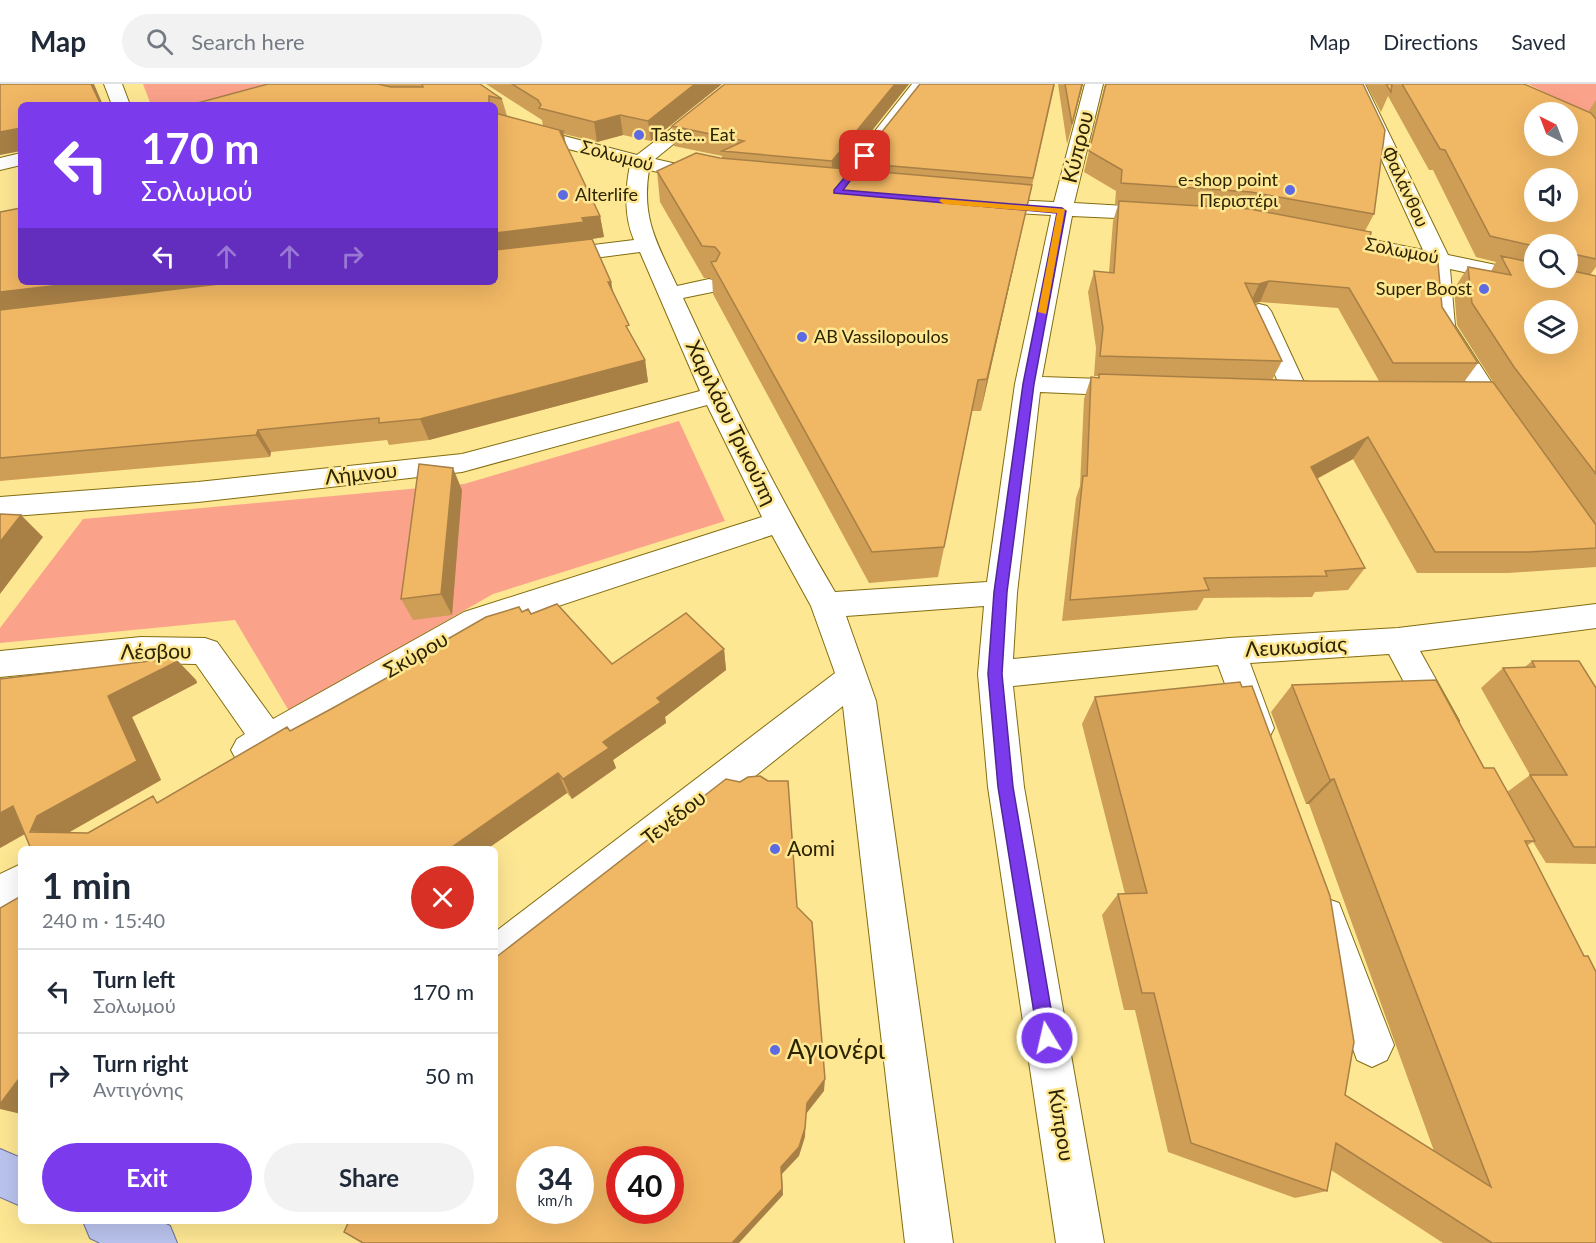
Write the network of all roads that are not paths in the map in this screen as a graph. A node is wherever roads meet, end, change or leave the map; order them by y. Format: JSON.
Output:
{"nodes":[{"id":1,"x":113,"y":84,"type":"edge"},
{"id":2,"x":744,"y":84,"type":"edge"},
{"id":3,"x":921,"y":84,"type":"edge"},
{"id":4,"x":1094,"y":84,"type":"edge"},
{"id":5,"x":1356,"y":84,"type":"edge"},
{"id":6,"x":120,"y":102,"type":"edge"},
{"id":7,"x":500,"y":109,"type":"edge"},
{"id":8,"x":498,"y":125,"type":"edge"},
{"id":9,"x":556,"y":140,"type":"junction"},
{"id":10,"x":18,"y":160,"type":"edge"},
{"id":11,"x":640,"y":162,"type":"junction"},
{"id":12,"x":0,"y":164,"type":"edge"},
{"id":13,"x":734,"y":181,"type":"edge"},
{"id":14,"x":814,"y":189,"type":"edge"},
{"id":15,"x":837,"y":192,"type":"junction"},
{"id":16,"x":860,"y":194,"type":"edge"},
{"id":17,"x":963,"y":203,"type":"edge"},
{"id":18,"x":1062,"y":211,"type":"junction"},
{"id":19,"x":1179,"y":215,"type":"edge"},
{"id":20,"x":1307,"y":233,"type":"edge"},
{"id":21,"x":647,"y":245,"type":"junction"},
{"id":22,"x":1438,"y":258,"type":"junction"},
{"id":23,"x":498,"y":264,"type":"edge"},
{"id":24,"x":709,"y":286,"type":"dead end"},
{"id":25,"x":1596,"y":293,"type":"edge"},
{"id":26,"x":669,"y":294,"type":"junction"},
{"id":27,"x":1259,"y":311,"type":"edge"},
{"id":28,"x":1028,"y":384,"type":"junction"},
{"id":29,"x":1156,"y":388,"type":"edge"},
{"id":30,"x":1296,"y":392,"type":"edge"},
{"id":31,"x":715,"y":394,"type":"junction"},
{"id":32,"x":1520,"y":443,"type":"edge"},
{"id":33,"x":0,"y":507,"type":"edge"},
{"id":34,"x":779,"y":522,"type":"junction"},
{"id":35,"x":1001,"y":592,"type":"junction"},
{"id":36,"x":826,"y":605,"type":"junction"},
{"id":37,"x":1596,"y":616,"type":"edge"},
{"id":38,"x":1398,"y":641,"type":"junction"},
{"id":39,"x":1229,"y":651,"type":"junction"},
{"id":40,"x":0,"y":664,"type":"edge"},
{"id":41,"x":995,"y":674,"type":"junction"},
{"id":42,"x":853,"y":678,"type":"junction"},
{"id":43,"x":268,"y":739,"type":"junction"},
{"id":44,"x":1456,"y":745,"type":"edge"},
{"id":45,"x":1270,"y":764,"type":"edge"},
{"id":46,"x":218,"y":768,"type":"edge"},
{"id":47,"x":18,"y":885,"type":"edge"},
{"id":48,"x":1315,"y":888,"type":"edge"},
{"id":49,"x":0,"y":896,"type":"edge"},
{"id":50,"x":498,"y":956,"type":"edge"},
{"id":51,"x":1372,"y":1045,"type":"dead end"},
{"id":52,"x":0,"y":1172,"type":"edge"},
{"id":53,"x":18,"y":1181,"type":"edge"},
{"id":54,"x":929,"y":1243,"type":"edge"},
{"id":55,"x":1080,"y":1243,"type":"edge"}],
"edges":[{"from":1,"to":6,"type":"street"},
{"from":2,"to":11,"type":"street"},
{"from":3,"to":15,"type":"street"},
{"from":4,"to":18,"type":"street","name":"Κύπρου"},
{"from":5,"to":22,"type":"street","name":"Φαλάνθου"},
{"from":7,"to":9,"type":"street"},
{"from":8,"to":9,"type":"street","name":"Σολωμού"},
{"from":9,"to":11,"type":"street","name":"Σολωμού"},
{"from":10,"to":12,"type":"street"},
{"from":11,"to":13,"type":"street","name":"Σολωμού"},
{"from":11,"to":21,"type":"street","name":"Χαριλάου Τρικούπη"},
{"from":14,"to":15,"type":"street"},
{"from":15,"to":16,"type":"street"},
{"from":17,"to":18,"type":"street"},
{"from":18,"to":19,"type":"street"},
{"from":18,"to":28,"type":"street","name":"Κύπρου"},
{"from":20,"to":22,"type":"street","name":"Σολωμού"},
{"from":21,"to":23,"type":"street"},
{"from":21,"to":26,"type":"street","name":"Χαριλάου Τρικούπη"},
{"from":22,"to":25,"type":"street","name":"Σολωμού"},
{"from":22,"to":32,"type":"street"},
{"from":24,"to":26,"type":"street"},
{"from":26,"to":31,"type":"street","name":"Χαριλάου Τρικούπη"},
{"from":27,"to":30,"type":"street"},
{"from":28,"to":29,"type":"street"},
{"from":28,"to":35,"type":"street","name":"Κύπρου"},
{"from":31,"to":33,"type":"street","name":"Λήμνου"},
{"from":31,"to":34,"type":"street","name":"Χαριλάου Τρικούπη"},
{"from":34,"to":36,"type":"street","name":"Χαριλάου Τρικούπη"},
{"from":34,"to":43,"type":"street","name":"Σκύρου"},
{"from":35,"to":36,"type":"street"},
{"from":35,"to":41,"type":"street","name":"Κύπρου"},
{"from":36,"to":42,"type":"street","name":"Χαριλάου Τρικούπη"},
{"from":37,"to":38,"type":"street","name":"Λευκωσίας"},
{"from":38,"to":39,"type":"street","name":"Λευκωσίας"},
{"from":38,"to":44,"type":"street"},
{"from":39,"to":41,"type":"street","name":"Λευκωσίας"},
{"from":39,"to":45,"type":"street"},
{"from":40,"to":43,"type":"street","name":"Λέσβου"},
{"from":41,"to":55,"type":"street","name":"Κύπρου"},
{"from":42,"to":50,"type":"street","name":"Τενέδου"},
{"from":42,"to":54,"type":"street"},
{"from":43,"to":46,"type":"street","name":"Σκύρου"},
{"from":47,"to":49,"type":"street"},
{"from":48,"to":51,"type":"street"},
{"from":52,"to":53,"type":"main road"}]}
